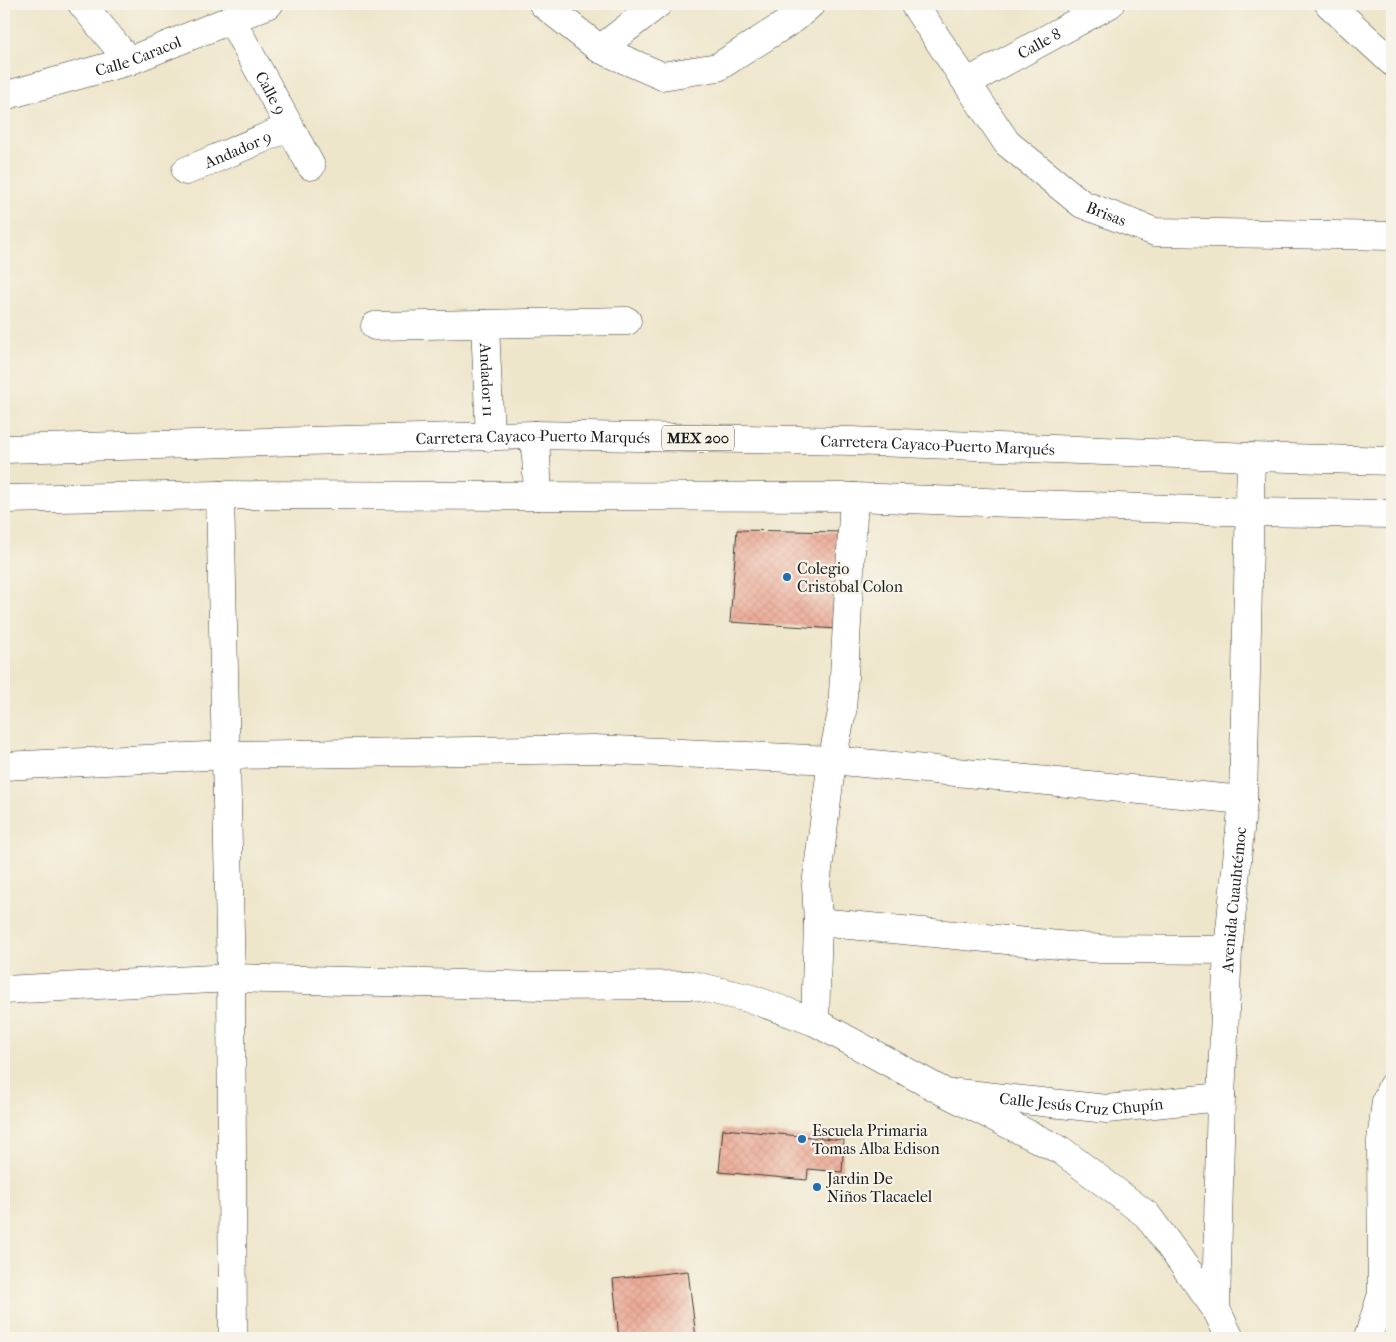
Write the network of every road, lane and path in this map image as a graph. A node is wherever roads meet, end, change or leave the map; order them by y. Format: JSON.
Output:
{"nodes":[{"id":1,"x":82,"y":4,"type":"edge"},
{"id":2,"x":269,"y":4,"type":"edge"},
{"id":3,"x":543,"y":4,"type":"edge"},
{"id":4,"x":658,"y":4,"type":"edge"},
{"id":5,"x":811,"y":4,"type":"edge"},
{"id":6,"x":914,"y":4,"type":"edge"},
{"id":7,"x":1110,"y":4,"type":"edge"},
{"id":8,"x":1329,"y":4,"type":"edge"},
{"id":9,"x":231,"y":19,"type":"junction"},
{"id":10,"x":600,"y":49,"type":"junction"},
{"id":11,"x":129,"y":61,"type":"junction"},
{"id":12,"x":1392,"y":62,"type":"edge"},
{"id":13,"x":968,"y":82,"type":"junction"},
{"id":14,"x":4,"y":96,"type":"edge"},
{"id":15,"x":290,"y":127,"type":"junction"},
{"id":16,"x":311,"y":166,"type":"dead end"},
{"id":17,"x":186,"y":171,"type":"dead end"},
{"id":18,"x":1392,"y":236,"type":"edge"},
{"id":19,"x":627,"y":321,"type":"dead end"},
{"id":20,"x":485,"y":324,"type":"junction"},
{"id":21,"x":375,"y":326,"type":"dead end"},
{"id":22,"x":535,"y":436,"type":"junction"},
{"id":23,"x":490,"y":437,"type":"junction"},
{"id":24,"x":4,"y":449,"type":"edge"},
{"id":25,"x":1252,"y":457,"type":"junction"},
{"id":26,"x":1392,"y":462,"type":"edge"},
{"id":27,"x":220,"y":495,"type":"junction"},
{"id":28,"x":538,"y":496,"type":"junction"},
{"id":29,"x":854,"y":497,"type":"junction"},
{"id":30,"x":4,"y":499,"type":"edge"},
{"id":31,"x":1250,"y":512,"type":"junction"},
{"id":32,"x":1392,"y":514,"type":"edge"},
{"id":33,"x":227,"y":756,"type":"junction"},
{"id":34,"x":832,"y":760,"type":"junction"},
{"id":35,"x":4,"y":766,"type":"edge"},
{"id":36,"x":1243,"y":800,"type":"junction"},
{"id":37,"x":818,"y":922,"type":"junction"},
{"id":38,"x":1228,"y":950,"type":"junction"},
{"id":39,"x":231,"y":978,"type":"junction"},
{"id":40,"x":4,"y":990,"type":"edge"},
{"id":41,"x":815,"y":1022,"type":"junction"},
{"id":42,"x":1392,"y":1086,"type":"edge"},
{"id":43,"x":942,"y":1091,"type":"junction"},
{"id":44,"x":1221,"y":1097,"type":"junction"},
{"id":45,"x":1216,"y":1309,"type":"junction"},
{"id":46,"x":233,"y":1338,"type":"edge"},
{"id":47,"x":1230,"y":1338,"type":"edge"},
{"id":48,"x":1368,"y":1338,"type":"edge"}],
"edges":[{"from":1,"to":11,"type":"main road"},
{"from":2,"to":9,"type":"main road","name":"Calle Caracol"},
{"from":3,"to":10,"type":"main road"},
{"from":4,"to":10,"type":"main road"},
{"from":5,"to":10,"type":"main road"},
{"from":6,"to":13,"type":"main road","name":"Brisas"},
{"from":7,"to":13,"type":"main road","name":"Calle 8"},
{"from":8,"to":12,"type":"main road"},
{"from":9,"to":11,"type":"main road","name":"Calle Caracol"},
{"from":9,"to":15,"type":"main road","name":"Calle 9"},
{"from":11,"to":14,"type":"main road","name":"Calle Caracol"},
{"from":13,"to":18,"type":"main road","name":"Brisas"},
{"from":15,"to":16,"type":"main road","name":"Calle 9"},
{"from":15,"to":17,"type":"main road","name":"Andador 9"},
{"from":19,"to":20,"type":"main road"},
{"from":20,"to":21,"type":"main road"},
{"from":20,"to":23,"type":"main road","name":"Andador 11"},
{"from":22,"to":23,"type":"main road","name":"Carretera Cayaco-Puerto Marqués","number":"MEX 200"},
{"from":22,"to":25,"type":"main road","name":"Carretera Cayaco-Puerto Marqués","number":"MEX 200"},
{"from":22,"to":28,"type":"main road"},
{"from":23,"to":24,"type":"main road","name":"Carretera Cayaco-Puerto Marqués","number":"MEX 200"},
{"from":25,"to":26,"type":"main road","name":"Carretera Cayaco-Puerto Marqués","number":"MEX 200"},
{"from":25,"to":31,"type":"main road","name":"Avenida Cuauhtémoc"},
{"from":27,"to":28,"type":"main road"},
{"from":27,"to":30,"type":"main road"},
{"from":27,"to":33,"type":"main road"},
{"from":28,"to":29,"type":"main road"},
{"from":29,"to":31,"type":"main road"},
{"from":29,"to":34,"type":"main road"},
{"from":31,"to":32,"type":"main road"},
{"from":31,"to":36,"type":"main road","name":"Avenida Cuauhtémoc"},
{"from":33,"to":34,"type":"main road"},
{"from":33,"to":35,"type":"main road"},
{"from":33,"to":39,"type":"main road"},
{"from":34,"to":36,"type":"main road"},
{"from":34,"to":37,"type":"main road"},
{"from":36,"to":38,"type":"main road","name":"Avenida Cuauhtémoc"},
{"from":37,"to":38,"type":"main road"},
{"from":37,"to":41,"type":"main road"},
{"from":38,"to":44,"type":"main road","name":"Avenida Cuauhtémoc"},
{"from":39,"to":40,"type":"main road"},
{"from":39,"to":41,"type":"main road"},
{"from":39,"to":46,"type":"main road"},
{"from":41,"to":43,"type":"main road"},
{"from":42,"to":48,"type":"main road"},
{"from":43,"to":44,"type":"main road","name":"Calle Jesús Cruz Chupín"},
{"from":43,"to":45,"type":"main road"},
{"from":44,"to":45,"type":"main road","name":"Avenida Cuauhtémoc"},
{"from":45,"to":47,"type":"main road","name":"Avenida Cuauhtémoc"}]}
